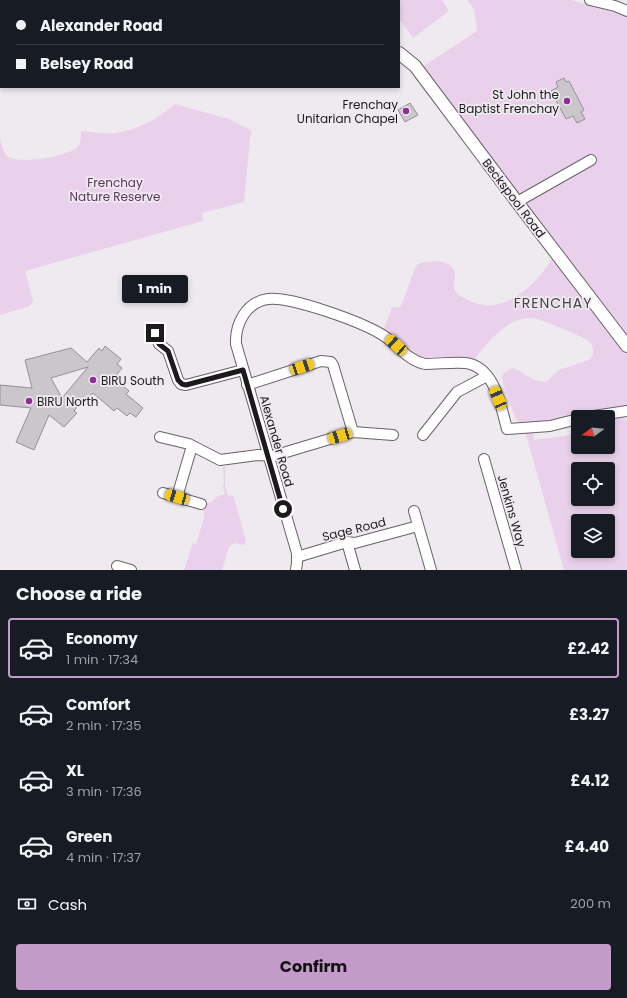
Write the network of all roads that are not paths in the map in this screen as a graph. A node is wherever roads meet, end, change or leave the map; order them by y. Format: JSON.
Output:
{"nodes":[{"id":1,"x":590,"y":0,"type":"edge"},
{"id":2,"x":627,"y":11,"type":"edge"},
{"id":3,"x":400,"y":54,"type":"edge"},
{"id":4,"x":591,"y":160,"type":"dead end"},
{"id":5,"x":517,"y":202,"type":"junction"},
{"id":6,"x":155,"y":333,"type":"dead end"},
{"id":7,"x":627,"y":346,"type":"edge"},
{"id":8,"x":242,"y":368,"type":"junction"},
{"id":9,"x":487,"y":376,"type":"junction"},
{"id":10,"x":247,"y":385,"type":"junction"},
{"id":11,"x":627,"y":411,"type":"edge"},
{"id":12,"x":615,"y":413,"type":"edge"},
{"id":13,"x":571,"y":421,"type":"edge"},
{"id":14,"x":353,"y":432,"type":"junction"},
{"id":15,"x":393,"y":435,"type":"dead end"},
{"id":16,"x":423,"y":435,"type":"dead end"},
{"id":17,"x":160,"y":437,"type":"dead end"},
{"id":18,"x":192,"y":446,"type":"junction"},
{"id":19,"x":267,"y":455,"type":"junction"},
{"id":20,"x":484,"y":459,"type":"dead end"},
{"id":21,"x":162,"y":492,"type":"dead end"},
{"id":22,"x":177,"y":497,"type":"junction"},
{"id":23,"x":201,"y":504,"type":"dead end"},
{"id":24,"x":414,"y":511,"type":"dead end"},
{"id":25,"x":418,"y":526,"type":"junction"},
{"id":26,"x":347,"y":542,"type":"junction"},
{"id":27,"x":297,"y":557,"type":"junction"},
{"id":28,"x":116,"y":566,"type":"dead end"},
{"id":29,"x":130,"y":570,"type":"edge"},
{"id":30,"x":296,"y":570,"type":"edge"},
{"id":31,"x":356,"y":570,"type":"edge"},
{"id":32,"x":431,"y":570,"type":"edge"},
{"id":33,"x":516,"y":570,"type":"edge"}],
"edges":[{"from":1,"to":2,"type":"street"},
{"from":3,"to":5,"type":"street","name":"Beckspool Road"},
{"from":4,"to":5,"type":"street"},
{"from":5,"to":7,"type":"street","name":"Beckspool Road"},
{"from":6,"to":8,"type":"street"},
{"from":8,"to":9,"type":"street","name":"Alexander Road"},
{"from":8,"to":10,"type":"street","name":"Alexander Road"},
{"from":9,"to":13,"type":"street"},
{"from":9,"to":16,"type":"street"},
{"from":10,"to":14,"type":"street"},
{"from":10,"to":19,"type":"street","name":"Alexander Road"},
{"from":11,"to":12,"type":"street"},
{"from":14,"to":15,"type":"street"},
{"from":14,"to":19,"type":"street"},
{"from":17,"to":18,"type":"street"},
{"from":18,"to":19,"type":"street"},
{"from":18,"to":22,"type":"street"},
{"from":19,"to":27,"type":"street","name":"Alexander Road"},
{"from":20,"to":33,"type":"street","name":"Jenkins Way"},
{"from":21,"to":22,"type":"street"},
{"from":22,"to":23,"type":"street"},
{"from":24,"to":25,"type":"street"},
{"from":25,"to":26,"type":"street","name":"Sage Road"},
{"from":25,"to":32,"type":"street"},
{"from":26,"to":27,"type":"street","name":"Sage Road"},
{"from":26,"to":31,"type":"street"},
{"from":27,"to":30,"type":"street","name":"Alexander Road"},
{"from":28,"to":29,"type":"street"}]}
